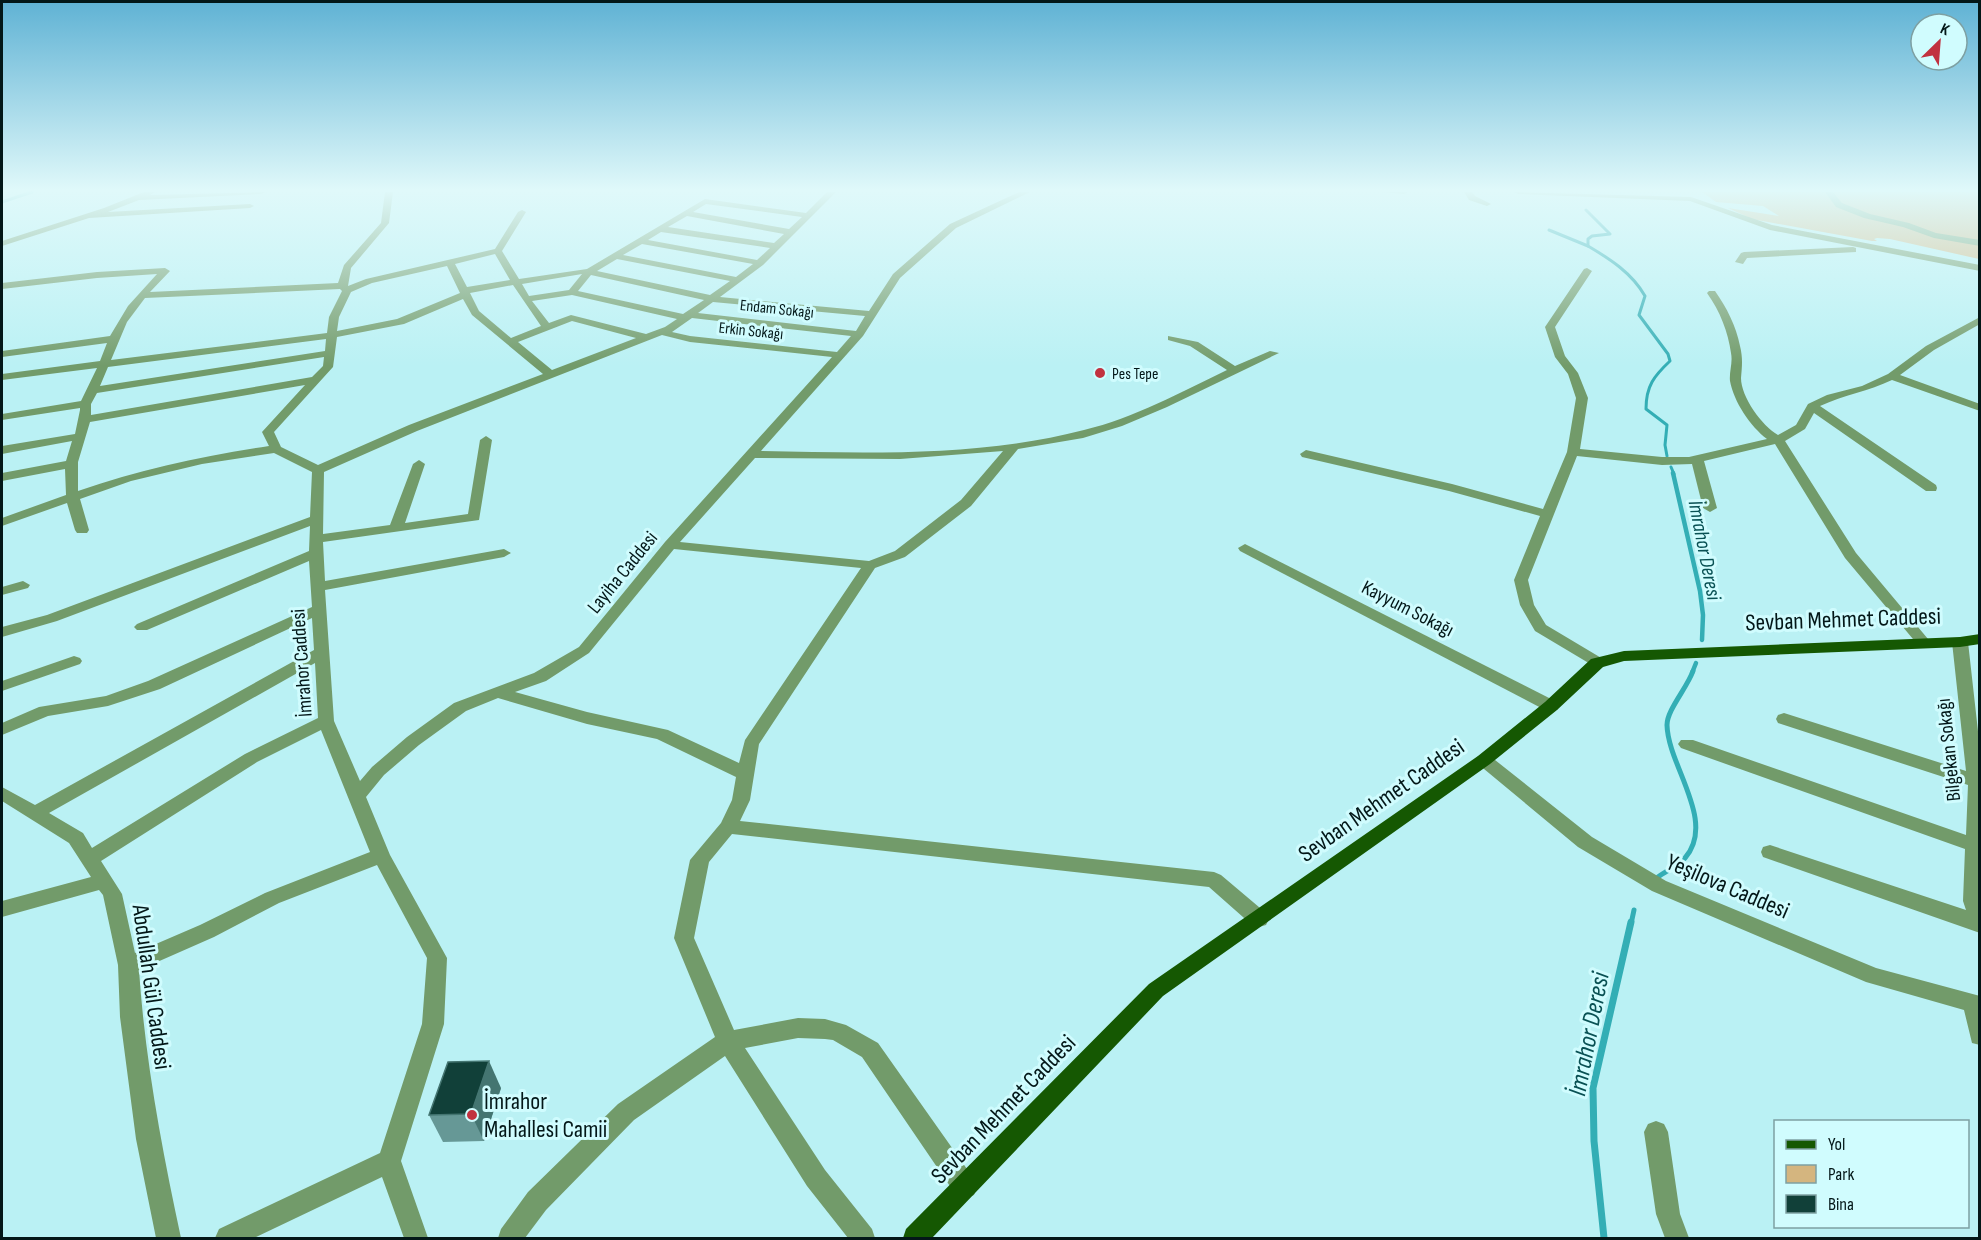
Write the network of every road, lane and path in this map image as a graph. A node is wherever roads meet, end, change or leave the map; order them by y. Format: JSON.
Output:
{"nodes":[{"id":1,"x":362,"y":250,"type":"edge"},
{"id":2,"x":627,"y":250,"type":"edge"},
{"id":3,"x":686,"y":250,"type":"edge"},
{"id":4,"x":772,"y":250,"type":"edge"},
{"id":5,"x":925,"y":250,"type":"edge"},
{"id":6,"x":1885,"y":250,"type":"edge"},
{"id":7,"x":498,"y":251,"type":"joint"},
{"id":8,"x":616,"y":256,"type":"junction"},
{"id":9,"x":1936,"y":260,"type":"junction"},
{"id":10,"x":1740,"y":262,"type":"dead end"},
{"id":11,"x":450,"y":263,"type":"junction"},
{"id":12,"x":760,"y":263,"type":"junction"},
{"id":13,"x":1980,"y":268,"type":"edge"},
{"id":14,"x":1587,"y":271,"type":"dead end"},
{"id":15,"x":589,"y":272,"type":"junction"},
{"id":16,"x":738,"y":280,"type":"junction"},
{"id":17,"x":518,"y":282,"type":"junction"},
{"id":18,"x":2,"y":286,"type":"edge"},
{"id":19,"x":344,"y":288,"type":"junction"},
{"id":20,"x":572,"y":292,"type":"junction"},
{"id":21,"x":464,"y":293,"type":"junction"},
{"id":22,"x":1712,"y":294,"type":"dead end"},
{"id":23,"x":142,"y":295,"type":"junction"},
{"id":24,"x":526,"y":299,"type":"junction"},
{"id":25,"x":713,"y":299,"type":"junction"},
{"id":26,"x":871,"y":314,"type":"junction"},
{"id":27,"x":689,"y":317,"type":"junction"},
{"id":28,"x":1980,"y":320,"type":"edge"},
{"id":29,"x":547,"y":327,"type":"junction"},
{"id":30,"x":661,"y":332,"type":"junction"},
{"id":31,"x":859,"y":334,"type":"junction"},
{"id":32,"x":332,"y":335,"type":"junction"},
{"id":33,"x":647,"y":338,"type":"junction"},
{"id":34,"x":1172,"y":338,"type":"dead end"},
{"id":35,"x":114,"y":339,"type":"junction"},
{"id":36,"x":512,"y":341,"type":"junction"},
{"id":37,"x":330,"y":353,"type":"junction"},
{"id":38,"x":1274,"y":353,"type":"dead end"},
{"id":39,"x":2,"y":354,"type":"edge"},
{"id":40,"x":839,"y":355,"type":"junction"},
{"id":41,"x":104,"y":362,"type":"junction"},
{"id":42,"x":1233,"y":370,"type":"junction"},
{"id":43,"x":551,"y":375,"type":"junction"},
{"id":44,"x":1892,"y":376,"type":"junction"},
{"id":45,"x":2,"y":377,"type":"edge"},
{"id":46,"x":316,"y":380,"type":"junction"},
{"id":47,"x":94,"y":390,"type":"junction"},
{"id":48,"x":85,"y":404,"type":"junction"},
{"id":49,"x":1812,"y":406,"type":"junction"},
{"id":50,"x":1980,"y":408,"type":"edge"},
{"id":51,"x":2,"y":417,"type":"edge"},
{"id":52,"x":86,"y":419,"type":"junction"},
{"id":53,"x":77,"y":437,"type":"junction"},
{"id":54,"x":486,"y":440,"type":"dead end"},
{"id":55,"x":1778,"y":440,"type":"junction"},
{"id":56,"x":1013,"y":447,"type":"junction"},
{"id":57,"x":276,"y":449,"type":"junction"},
{"id":58,"x":2,"y":450,"type":"edge"},
{"id":59,"x":1573,"y":452,"type":"junction"},
{"id":60,"x":752,"y":454,"type":"junction"},
{"id":61,"x":1306,"y":454,"type":"dead end"},
{"id":62,"x":1697,"y":459,"type":"junction"},
{"id":63,"x":72,"y":464,"type":"junction"},
{"id":64,"x":419,"y":464,"type":"dead end"},
{"id":65,"x":318,"y":470,"type":"junction"},
{"id":66,"x":2,"y":477,"type":"edge"},
{"id":67,"x":1930,"y":488,"type":"dead end"},
{"id":68,"x":71,"y":498,"type":"junction"},
{"id":69,"x":1710,"y":508,"type":"dead end"},
{"id":70,"x":1548,"y":514,"type":"junction"},
{"id":71,"x":317,"y":519,"type":"junction"},
{"id":72,"x":2,"y":522,"type":"edge"},
{"id":73,"x":396,"y":528,"type":"junction"},
{"id":74,"x":82,"y":530,"type":"dead end"},
{"id":75,"x":670,"y":545,"type":"junction"},
{"id":76,"x":317,"y":546,"type":"junction"},
{"id":77,"x":1245,"y":548,"type":"dead end"},
{"id":78,"x":504,"y":554,"type":"dead end"},
{"id":79,"x":870,"y":565,"type":"junction"},
{"id":80,"x":23,"y":585,"type":"dead end"},
{"id":81,"x":318,"y":587,"type":"junction"},
{"id":82,"x":2,"y":591,"type":"edge"},
{"id":83,"x":320,"y":609,"type":"junction"},
{"id":84,"x":142,"y":627,"type":"dead end"},
{"id":85,"x":2,"y":632,"type":"edge"},
{"id":86,"x":1980,"y":639,"type":"edge"},
{"id":87,"x":1923,"y":642,"type":"junction"},
{"id":88,"x":1960,"y":642,"type":"junction"},
{"id":89,"x":322,"y":652,"type":"junction"},
{"id":90,"x":74,"y":661,"type":"dead end"},
{"id":91,"x":1597,"y":663,"type":"junction"},
{"id":92,"x":2,"y":686,"type":"edge"},
{"id":93,"x":498,"y":693,"type":"junction"},
{"id":94,"x":1551,"y":706,"type":"junction"},
{"id":95,"x":1784,"y":719,"type":"dead end"},
{"id":96,"x":326,"y":721,"type":"junction"},
{"id":97,"x":2,"y":729,"type":"edge"},
{"id":98,"x":1687,"y":744,"type":"dead end"},
{"id":99,"x":1484,"y":760,"type":"junction"},
{"id":100,"x":746,"y":774,"type":"junction"},
{"id":101,"x":1978,"y":782,"type":"edge"},
{"id":102,"x":2,"y":793,"type":"edge"},
{"id":103,"x":357,"y":796,"type":"junction"},
{"id":104,"x":35,"y":813,"type":"junction"},
{"id":105,"x":728,"y":827,"type":"junction"},
{"id":106,"x":1975,"y":844,"type":"junction"},
{"id":107,"x":1770,"y":852,"type":"dead end"},
{"id":108,"x":381,"y":855,"type":"junction"},
{"id":109,"x":89,"y":859,"type":"junction"},
{"id":110,"x":104,"y":881,"type":"junction"},
{"id":111,"x":2,"y":909,"type":"edge"},
{"id":112,"x":1260,"y":919,"type":"junction"},
{"id":113,"x":1979,"y":924,"type":"edge"},
{"id":114,"x":128,"y":965,"type":"junction"},
{"id":115,"x":1976,"y":1004,"type":"edge"},
{"id":116,"x":1980,"y":1036,"type":"edge"},
{"id":117,"x":728,"y":1041,"type":"junction"},
{"id":118,"x":1656,"y":1132,"type":"dead end"},
{"id":119,"x":389,"y":1161,"type":"junction"},
{"id":120,"x":965,"y":1187,"type":"junction"},
{"id":121,"x":168,"y":1239,"type":"edge"},
{"id":122,"x":228,"y":1239,"type":"edge"},
{"id":123,"x":416,"y":1239,"type":"edge"},
{"id":124,"x":510,"y":1239,"type":"edge"},
{"id":125,"x":863,"y":1239,"type":"edge"},
{"id":126,"x":915,"y":1239,"type":"edge"},
{"id":127,"x":1677,"y":1239,"type":"edge"}],
"edges":[{"from":1,"to":19,"type":"street"},
{"from":2,"to":8,"type":"street"},
{"from":3,"to":12,"type":"street"},
{"from":4,"to":12,"type":"street"},
{"from":5,"to":26,"type":"street","name":"Layiha Caddesi"},
{"from":6,"to":9,"type":"street"},
{"from":7,"to":11,"type":"street"},
{"from":7,"to":17,"type":"street"},
{"from":8,"to":15,"type":"street"},
{"from":8,"to":16,"type":"street"},
{"from":9,"to":10,"type":"street"},
{"from":9,"to":13,"type":"street"},
{"from":11,"to":19,"type":"street"},
{"from":11,"to":21,"type":"street"},
{"from":12,"to":16,"type":"street"},
{"from":14,"to":59,"type":"street"},
{"from":15,"to":17,"type":"street"},
{"from":15,"to":20,"type":"street"},
{"from":15,"to":25,"type":"street"},
{"from":16,"to":25,"type":"street"},
{"from":17,"to":21,"type":"street"},
{"from":17,"to":24,"type":"street"},
{"from":18,"to":23,"type":"street"},
{"from":19,"to":23,"type":"street"},
{"from":19,"to":32,"type":"street"},
{"from":20,"to":24,"type":"street"},
{"from":20,"to":27,"type":"street","name":"Endam Sokağı"},
{"from":21,"to":32,"type":"street"},
{"from":21,"to":36,"type":"street"},
{"from":22,"to":55,"type":"street"},
{"from":23,"to":35,"type":"street"},
{"from":24,"to":29,"type":"street"},
{"from":25,"to":26,"type":"street"},
{"from":25,"to":27,"type":"street"},
{"from":26,"to":31,"type":"street","name":"Layiha Caddesi"},
{"from":27,"to":30,"type":"street"},
{"from":27,"to":31,"type":"street","name":"Endam Sokağı"},
{"from":28,"to":44,"type":"street"},
{"from":29,"to":33,"type":"street"},
{"from":29,"to":36,"type":"street"},
{"from":30,"to":33,"type":"street"},
{"from":30,"to":40,"type":"street","name":"Erkin Sokağı"},
{"from":31,"to":40,"type":"street","name":"Layiha Caddesi"},
{"from":32,"to":37,"type":"street"},
{"from":32,"to":41,"type":"street"},
{"from":33,"to":43,"type":"street"},
{"from":34,"to":42,"type":"street"},
{"from":35,"to":39,"type":"street"},
{"from":35,"to":41,"type":"street"},
{"from":36,"to":43,"type":"street"},
{"from":37,"to":46,"type":"street"},
{"from":37,"to":47,"type":"street"},
{"from":38,"to":42,"type":"street"},
{"from":40,"to":60,"type":"street","name":"Layiha Caddesi"},
{"from":41,"to":45,"type":"street"},
{"from":41,"to":47,"type":"street"},
{"from":42,"to":56,"type":"street"},
{"from":43,"to":65,"type":"street"},
{"from":44,"to":49,"type":"street"},
{"from":44,"to":50,"type":"street"},
{"from":46,"to":52,"type":"street"},
{"from":46,"to":57,"type":"street"},
{"from":47,"to":48,"type":"street"},
{"from":48,"to":51,"type":"street"},
{"from":48,"to":52,"type":"street"},
{"from":49,"to":55,"type":"street"},
{"from":49,"to":67,"type":"street"},
{"from":52,"to":53,"type":"street"},
{"from":53,"to":58,"type":"street"},
{"from":53,"to":63,"type":"street"},
{"from":54,"to":73,"type":"street"},
{"from":55,"to":62,"type":"street"},
{"from":55,"to":87,"type":"street"},
{"from":56,"to":60,"type":"street"},
{"from":56,"to":79,"type":"street"},
{"from":57,"to":65,"type":"street"},
{"from":57,"to":68,"type":"street"},
{"from":59,"to":62,"type":"street"},
{"from":59,"to":70,"type":"street"},
{"from":60,"to":75,"type":"street","name":"Layiha Caddesi"},
{"from":61,"to":70,"type":"street"},
{"from":62,"to":69,"type":"street"},
{"from":63,"to":66,"type":"street"},
{"from":63,"to":68,"type":"street"},
{"from":64,"to":73,"type":"street"},
{"from":65,"to":71,"type":"street","name":"İmrahor Caddesi"},
{"from":68,"to":72,"type":"street"},
{"from":68,"to":74,"type":"street"},
{"from":70,"to":91,"type":"street"},
{"from":71,"to":76,"type":"street","name":"İmrahor Caddesi"},
{"from":71,"to":85,"type":"street"},
{"from":73,"to":76,"type":"street"},
{"from":75,"to":79,"type":"street"},
{"from":75,"to":93,"type":"street","name":"Layiha Caddesi"},
{"from":76,"to":81,"type":"street","name":"İmrahor Caddesi"},
{"from":76,"to":84,"type":"street"},
{"from":77,"to":94,"type":"street","name":"Kayyum Sokağı"},
{"from":78,"to":81,"type":"street"},
{"from":79,"to":100,"type":"street"},
{"from":80,"to":82,"type":"street"},
{"from":81,"to":83,"type":"street","name":"İmrahor Caddesi"},
{"from":83,"to":89,"type":"street","name":"İmrahor Caddesi"},
{"from":83,"to":97,"type":"street"},
{"from":86,"to":88,"type":"main road","name":"Sevban Mehmet Caddesi"},
{"from":87,"to":88,"type":"main road","name":"Sevban Mehmet Caddesi"},
{"from":87,"to":91,"type":"main road","name":"Sevban Mehmet Caddesi"},
{"from":88,"to":101,"type":"street","name":"Bilgekan Sokağı"},
{"from":89,"to":96,"type":"street","name":"İmrahor Caddesi"},
{"from":89,"to":104,"type":"street"},
{"from":90,"to":92,"type":"street"},
{"from":91,"to":94,"type":"main road","name":"Sevban Mehmet Caddesi"},
{"from":93,"to":100,"type":"street"},
{"from":93,"to":103,"type":"street","name":"Layiha Caddesi"},
{"from":94,"to":99,"type":"main road","name":"Sevban Mehmet Caddesi"},
{"from":95,"to":101,"type":"street"},
{"from":96,"to":103,"type":"street","name":"İmrahor Caddesi"},
{"from":96,"to":109,"type":"street"},
{"from":98,"to":106,"type":"street"},
{"from":99,"to":112,"type":"main road","name":"Sevban Mehmet Caddesi"},
{"from":99,"to":115,"type":"street","name":"Yeşilova Caddesi"},
{"from":100,"to":105,"type":"street"},
{"from":101,"to":106,"type":"street","name":"Bilgekan Sokağı"},
{"from":102,"to":104,"type":"street","name":"Abdullah Gül Caddesi"},
{"from":103,"to":108,"type":"street","name":"İmrahor Caddesi"},
{"from":104,"to":109,"type":"street","name":"Abdullah Gül Caddesi"},
{"from":105,"to":112,"type":"street"},
{"from":105,"to":117,"type":"street"},
{"from":106,"to":113,"type":"street","name":"Bilgekan Sokağı"},
{"from":107,"to":113,"type":"street"},
{"from":108,"to":114,"type":"street"},
{"from":108,"to":119,"type":"street","name":"İmrahor Caddesi"},
{"from":109,"to":110,"type":"street","name":"Abdullah Gül Caddesi"},
{"from":110,"to":111,"type":"street"},
{"from":110,"to":114,"type":"street","name":"Abdullah Gül Caddesi"},
{"from":112,"to":120,"type":"main road","name":"Sevban Mehmet Caddesi"},
{"from":114,"to":121,"type":"street","name":"Abdullah Gül Caddesi"},
{"from":115,"to":116,"type":"street"},
{"from":117,"to":120,"type":"street"},
{"from":117,"to":124,"type":"street"},
{"from":117,"to":125,"type":"street"},
{"from":118,"to":127,"type":"street"},
{"from":119,"to":122,"type":"street"},
{"from":119,"to":123,"type":"street"},
{"from":120,"to":126,"type":"main road","name":"Sevban Mehmet Caddesi"}]}
